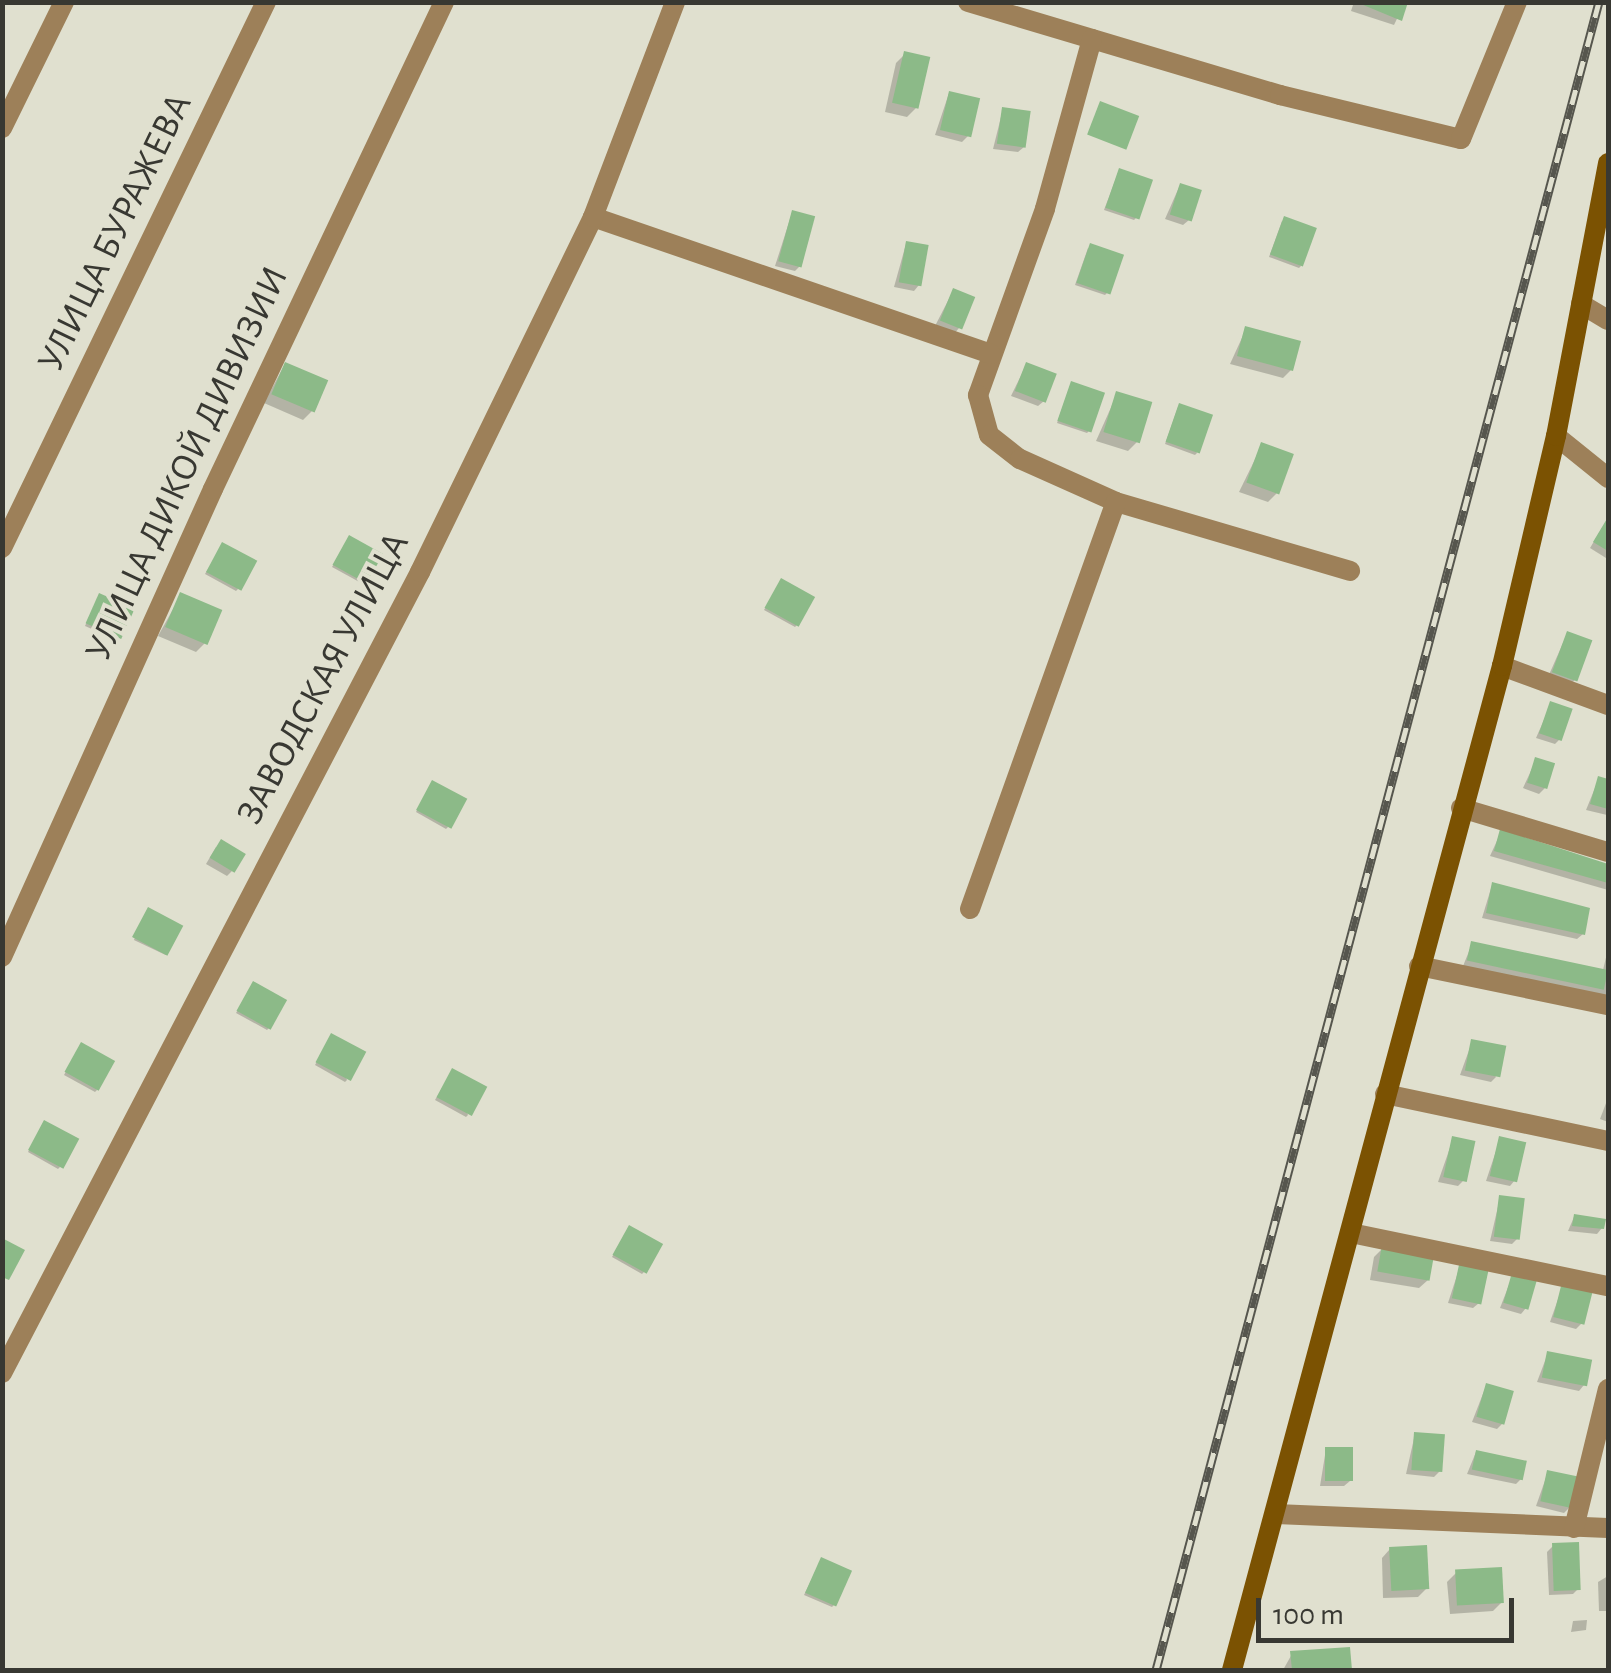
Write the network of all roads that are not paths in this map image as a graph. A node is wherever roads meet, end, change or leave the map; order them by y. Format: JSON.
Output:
{"nodes":[{"id":1,"x":64,"y":2,"type":"edge"},
{"id":2,"x":266,"y":2,"type":"edge"},
{"id":3,"x":444,"y":2,"type":"edge"},
{"id":4,"x":675,"y":2,"type":"edge"},
{"id":5,"x":968,"y":2,"type":"edge"},
{"id":6,"x":1517,"y":2,"type":"edge"},
{"id":7,"x":1092,"y":39,"type":"junction"},
{"id":8,"x":2,"y":128,"type":"edge"},
{"id":9,"x":1608,"y":163,"type":"edge"},
{"id":10,"x":593,"y":216,"type":"junction"},
{"id":11,"x":1581,"y":304,"type":"junction"},
{"id":12,"x":1608,"y":320,"type":"edge"},
{"id":13,"x":991,"y":354,"type":"junction"},
{"id":14,"x":1556,"y":436,"type":"junction"},
{"id":15,"x":1608,"y":478,"type":"edge"},
{"id":16,"x":1116,"y":502,"type":"junction"},
{"id":17,"x":2,"y":548,"type":"edge"},
{"id":18,"x":1350,"y":571,"type":"dead end"},
{"id":19,"x":1502,"y":666,"type":"junction"},
{"id":20,"x":1608,"y":705,"type":"edge"},
{"id":21,"x":1461,"y":808,"type":"junction"},
{"id":22,"x":1608,"y":852,"type":"edge"},
{"id":23,"x":970,"y":909,"type":"dead end"},
{"id":24,"x":2,"y":958,"type":"edge"},
{"id":25,"x":1419,"y":966,"type":"junction"},
{"id":26,"x":1608,"y":1004,"type":"edge"},
{"id":27,"x":1385,"y":1094,"type":"junction"},
{"id":28,"x":1608,"y":1140,"type":"edge"},
{"id":29,"x":1351,"y":1233,"type":"junction"},
{"id":30,"x":1608,"y":1286,"type":"edge"},
{"id":31,"x":2,"y":1372,"type":"edge"},
{"id":32,"x":1608,"y":1389,"type":"edge"},
{"id":33,"x":1276,"y":1514,"type":"junction"},
{"id":34,"x":1574,"y":1528,"type":"junction"},
{"id":35,"x":1608,"y":1528,"type":"edge"},
{"id":36,"x":1232,"y":1670,"type":"edge"}],
"edges":[{"from":1,"to":8,"type":"street"},
{"from":2,"to":17,"type":"street","name":"УЛИЦА БУРАЖЕВА"},
{"from":3,"to":24,"type":"street","name":"УЛИЦА ДИКОЙ ДИВИЗИИ"},
{"from":4,"to":10,"type":"street","name":"ЗАВОДСКАЯ УЛИЦА"},
{"from":5,"to":7,"type":"street"},
{"from":6,"to":7,"type":"street"},
{"from":7,"to":13,"type":"street"},
{"from":9,"to":11,"type":"street"},
{"from":10,"to":13,"type":"street"},
{"from":10,"to":31,"type":"street","name":"ЗАВОДСКАЯ УЛИЦА"},
{"from":11,"to":12,"type":"street"},
{"from":11,"to":14,"type":"street"},
{"from":13,"to":16,"type":"street"},
{"from":14,"to":15,"type":"street"},
{"from":14,"to":19,"type":"street"},
{"from":16,"to":18,"type":"street"},
{"from":16,"to":23,"type":"street"},
{"from":19,"to":20,"type":"street"},
{"from":19,"to":21,"type":"street"},
{"from":21,"to":22,"type":"street"},
{"from":21,"to":25,"type":"street"},
{"from":25,"to":26,"type":"street"},
{"from":25,"to":27,"type":"street"},
{"from":27,"to":28,"type":"street"},
{"from":27,"to":29,"type":"street"},
{"from":29,"to":30,"type":"street"},
{"from":29,"to":33,"type":"street"},
{"from":32,"to":34,"type":"street"},
{"from":33,"to":34,"type":"street"},
{"from":33,"to":36,"type":"street"},
{"from":34,"to":35,"type":"street"}]}
